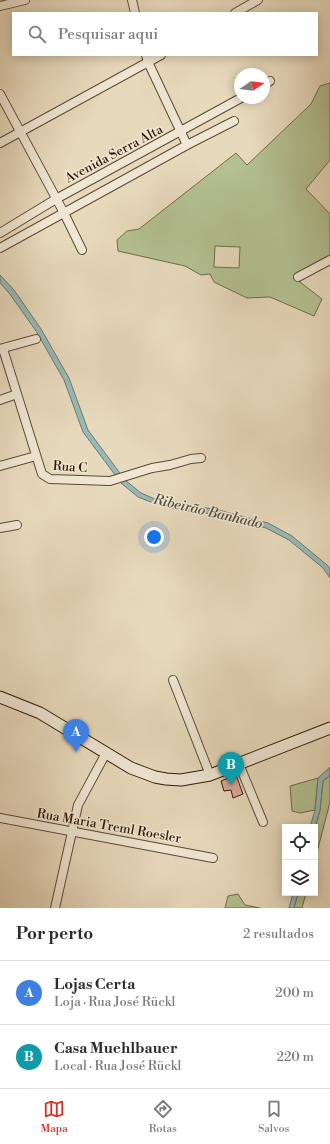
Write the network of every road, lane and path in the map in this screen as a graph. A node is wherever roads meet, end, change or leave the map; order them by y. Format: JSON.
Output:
{"nodes":[{"id":1,"x":1,"y":0,"type":"edge"},
{"id":2,"x":25,"y":0,"type":"edge"},
{"id":3,"x":132,"y":0,"type":"edge"},
{"id":4,"x":258,"y":0,"type":"edge"},
{"id":5,"x":0,"y":5,"type":"edge"},
{"id":6,"x":135,"y":12,"type":"edge"},
{"id":7,"x":238,"y":12,"type":"edge"},
{"id":8,"x":158,"y":56,"type":"edge"},
{"id":9,"x":147,"y":59,"type":"edge"},
{"id":10,"x":0,"y":94,"type":"edge"},
{"id":11,"x":234,"y":102,"type":"edge"},
{"id":12,"x":234,"y":121,"type":"dead end"},
{"id":13,"x":182,"y":131,"type":"junction"},
{"id":14,"x":20,"y":132,"type":"junction"},
{"id":15,"x":0,"y":143,"type":"edge"},
{"id":16,"x":188,"y":145,"type":"junction"},
{"id":17,"x":56,"y":199,"type":"junction"},
{"id":18,"x":64,"y":213,"type":"junction"},
{"id":19,"x":0,"y":233,"type":"edge"},
{"id":20,"x":0,"y":248,"type":"edge"},
{"id":21,"x":82,"y":250,"type":"dead end"},
{"id":22,"x":330,"y":260,"type":"edge"},
{"id":23,"x":298,"y":276,"type":"dead end"},
{"id":24,"x":36,"y":339,"type":"dead end"},
{"id":25,"x":1,"y":349,"type":"edge"},
{"id":26,"x":17,"y":394,"type":"junction"},
{"id":27,"x":0,"y":400,"type":"edge"},
{"id":28,"x":36,"y":456,"type":"junction"},
{"id":29,"x":201,"y":458,"type":"dead end"},
{"id":30,"x":0,"y":466,"type":"edge"},
{"id":31,"x":17,"y":525,"type":"dead end"},
{"id":32,"x":0,"y":528,"type":"edge"},
{"id":33,"x":173,"y":680,"type":"dead end"},
{"id":34,"x":0,"y":697,"type":"edge"},
{"id":35,"x":330,"y":728,"type":"edge"},
{"id":36,"x":106,"y":753,"type":"junction"},
{"id":37,"x":239,"y":764,"type":"junction"},
{"id":38,"x":210,"y":775,"type":"junction"},
{"id":39,"x":0,"y":818,"type":"edge"},
{"id":40,"x":263,"y":822,"type":"dead end"},
{"id":41,"x":72,"y":832,"type":"junction"},
{"id":42,"x":213,"y":858,"type":"dead end"},
{"id":43,"x":55,"y":908,"type":"edge"}],
"edges":[{"from":1,"to":5,"type":"street"},
{"from":2,"to":5,"type":"street"},
{"from":3,"to":6,"type":"street"},
{"from":4,"to":7,"type":"street"},
{"from":8,"to":9,"type":"street"},
{"from":9,"to":13,"type":"street"},
{"from":9,"to":14,"type":"street"},
{"from":10,"to":14,"type":"street"},
{"from":11,"to":13,"type":"street","name":"Avenida Serra Alta"},
{"from":12,"to":16,"type":"street","name":"Avenida Serra Alta"},
{"from":13,"to":16,"type":"street"},
{"from":13,"to":17,"type":"street","name":"Avenida Serra Alta"},
{"from":14,"to":15,"type":"street"},
{"from":14,"to":17,"type":"street"},
{"from":16,"to":18,"type":"street","name":"Avenida Serra Alta"},
{"from":17,"to":18,"type":"street"},
{"from":17,"to":19,"type":"street","name":"Avenida Serra Alta"},
{"from":18,"to":20,"type":"street","name":"Avenida Serra Alta"},
{"from":18,"to":21,"type":"street"},
{"from":22,"to":23,"type":"street"},
{"from":24,"to":25,"type":"street"},
{"from":25,"to":26,"type":"street","name":"Rua C"},
{"from":26,"to":27,"type":"street"},
{"from":26,"to":28,"type":"street","name":"Rua C"},
{"from":28,"to":29,"type":"street","name":"Rua C"},
{"from":28,"to":30,"type":"street"},
{"from":31,"to":32,"type":"street"},
{"from":33,"to":38,"type":"street"},
{"from":34,"to":36,"type":"main road"},
{"from":35,"to":37,"type":"main road"},
{"from":36,"to":38,"type":"main road"},
{"from":36,"to":41,"type":"street"},
{"from":37,"to":38,"type":"main road"},
{"from":37,"to":40,"type":"street"},
{"from":39,"to":41,"type":"street","name":"Rua Maria Treml Roesler"},
{"from":41,"to":42,"type":"street","name":"Rua Maria Treml Roesler"},
{"from":41,"to":43,"type":"street"}]}
